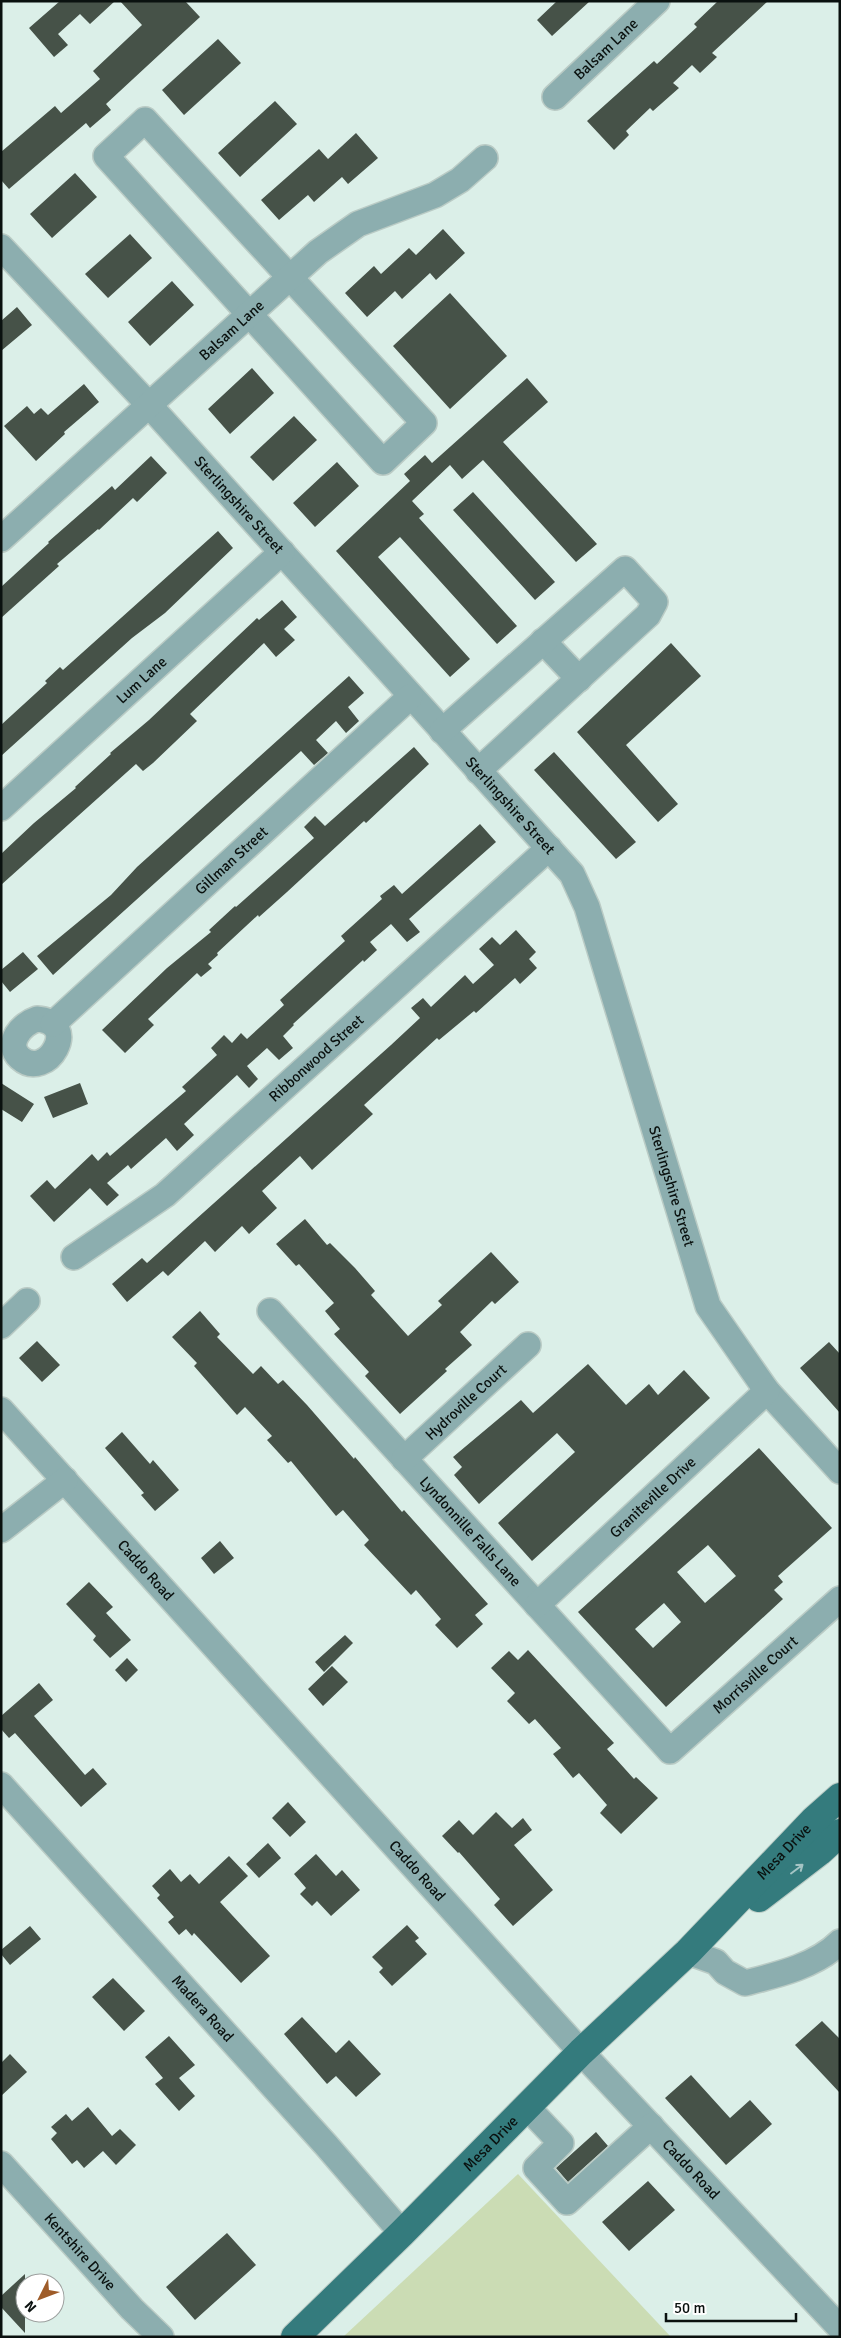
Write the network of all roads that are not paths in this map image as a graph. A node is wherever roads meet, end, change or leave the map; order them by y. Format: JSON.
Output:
{"nodes":[{"id":1,"x":657,"y":1,"type":"edge"},
{"id":2,"x":555,"y":97,"type":"dead end"},
{"id":3,"x":485,"y":158,"type":"dead end"},
{"id":4,"x":4,"y":256,"type":"edge"},
{"id":5,"x":290,"y":277,"type":"junction"},
{"id":6,"x":248,"y":315,"type":"junction"},
{"id":7,"x":149,"y":405,"type":"junction"},
{"id":8,"x":1,"y":538,"type":"edge"},
{"id":9,"x":282,"y":552,"type":"junction"},
{"id":10,"x":543,"y":641,"type":"junction"},
{"id":11,"x":579,"y":679,"type":"junction"},
{"id":12,"x":410,"y":697,"type":"junction"},
{"id":13,"x":442,"y":731,"type":"junction"},
{"id":14,"x":478,"y":771,"type":"junction"},
{"id":15,"x":1,"y":808,"type":"edge"},
{"id":16,"x":549,"y":848,"type":"junction"},
{"id":17,"x":53,"y":1024,"type":"dead end"},
{"id":18,"x":74,"y":1258,"type":"dead end"},
{"id":19,"x":27,"y":1301,"type":"dead end"},
{"id":20,"x":270,"y":1311,"type":"dead end"},
{"id":21,"x":1,"y":1326,"type":"edge"},
{"id":22,"x":528,"y":1345,"type":"dead end"},
{"id":23,"x":768,"y":1391,"type":"junction"},
{"id":24,"x":1,"y":1410,"type":"edge"},
{"id":25,"x":404,"y":1459,"type":"junction"},
{"id":26,"x":838,"y":1466,"type":"edge"},
{"id":27,"x":65,"y":1480,"type":"junction"},
{"id":28,"x":1,"y":1530,"type":"edge"},
{"id":29,"x":840,"y":1599,"type":"edge"},
{"id":30,"x":537,"y":1605,"type":"junction"},
{"id":31,"x":670,"y":1751,"type":"joint"},
{"id":32,"x":1,"y":1785,"type":"edge"},
{"id":33,"x":840,"y":1797,"type":"edge"},
{"id":34,"x":840,"y":1833,"type":"edge"},
{"id":35,"x":840,"y":1942,"type":"edge"},
{"id":36,"x":688,"y":1952,"type":"junction"},
{"id":37,"x":581,"y":2052,"type":"junction"},
{"id":38,"x":527,"y":2107,"type":"junction"},
{"id":39,"x":651,"y":2126,"type":"junction"},
{"id":40,"x":1,"y":2164,"type":"edge"},
{"id":41,"x":402,"y":2232,"type":"junction"},
{"id":42,"x":840,"y":2328,"type":"edge"},
{"id":43,"x":149,"y":2332,"type":"edge"},
{"id":44,"x":295,"y":2337,"type":"edge"}],
"edges":[{"from":1,"to":2,"type":"street","name":"Balsam Lane"},
{"from":3,"to":5,"type":"street","name":"Balsam Lane"},
{"from":4,"to":7,"type":"street","name":"Sterlingshire Street"},
{"from":5,"to":6,"type":"street","name":"Balsam Lane"},
{"from":5,"to":6,"type":"street"},
{"from":5,"to":6,"type":"street"},
{"from":6,"to":7,"type":"street","name":"Balsam Lane"},
{"from":7,"to":8,"type":"street","name":"Balsam Lane"},
{"from":7,"to":9,"type":"street","name":"Sterlingshire Street"},
{"from":9,"to":12,"type":"street","name":"Sterlingshire Street"},
{"from":9,"to":15,"type":"street","name":"Lum Lane"},
{"from":10,"to":11,"type":"street"},
{"from":10,"to":11,"type":"street"},
{"from":10,"to":13,"type":"street"},
{"from":11,"to":14,"type":"street"},
{"from":12,"to":13,"type":"street","name":"Sterlingshire Street"},
{"from":12,"to":17,"type":"street","name":"Gillman Street"},
{"from":13,"to":14,"type":"street","name":"Sterlingshire Street"},
{"from":14,"to":16,"type":"street","name":"Sterlingshire Street"},
{"from":16,"to":18,"type":"street","name":"Ribbonwood Street"},
{"from":16,"to":23,"type":"street","name":"Sterlingshire Street"},
{"from":19,"to":21,"type":"street"},
{"from":20,"to":25,"type":"street","name":"Lyndonnille Falls Lane"},
{"from":22,"to":25,"type":"street","name":"Hydroville Court"},
{"from":23,"to":26,"type":"street","name":"Sterlingshire Street"},
{"from":23,"to":30,"type":"street","name":"Graniteville Drive"},
{"from":24,"to":27,"type":"street","name":"Caddo Road"},
{"from":25,"to":30,"type":"street","name":"Lyndonnille Falls Lane"},
{"from":27,"to":28,"type":"street"},
{"from":27,"to":37,"type":"street","name":"Caddo Road"},
{"from":29,"to":31,"type":"street","name":"Morrisville Court"},
{"from":30,"to":31,"type":"street","name":"Lyndonnille Falls Lane"},
{"from":32,"to":41,"type":"street","name":"Madera Road"},
{"from":33,"to":36,"type":"main road","name":"Mesa Drive"},
{"from":36,"to":34,"type":"main road","name":"Mesa Drive","one_way":true},
{"from":35,"to":36,"type":"street"},
{"from":36,"to":37,"type":"main road","name":"Mesa Drive"},
{"from":37,"to":38,"type":"main road","name":"Mesa Drive"},
{"from":37,"to":39,"type":"street","name":"Caddo Road"},
{"from":38,"to":39,"type":"street"},
{"from":38,"to":41,"type":"main road","name":"Mesa Drive"},
{"from":39,"to":42,"type":"street","name":"Caddo Road"},
{"from":40,"to":43,"type":"street","name":"Kentshire Drive"},
{"from":41,"to":44,"type":"main road","name":"Mesa Drive"}]}
